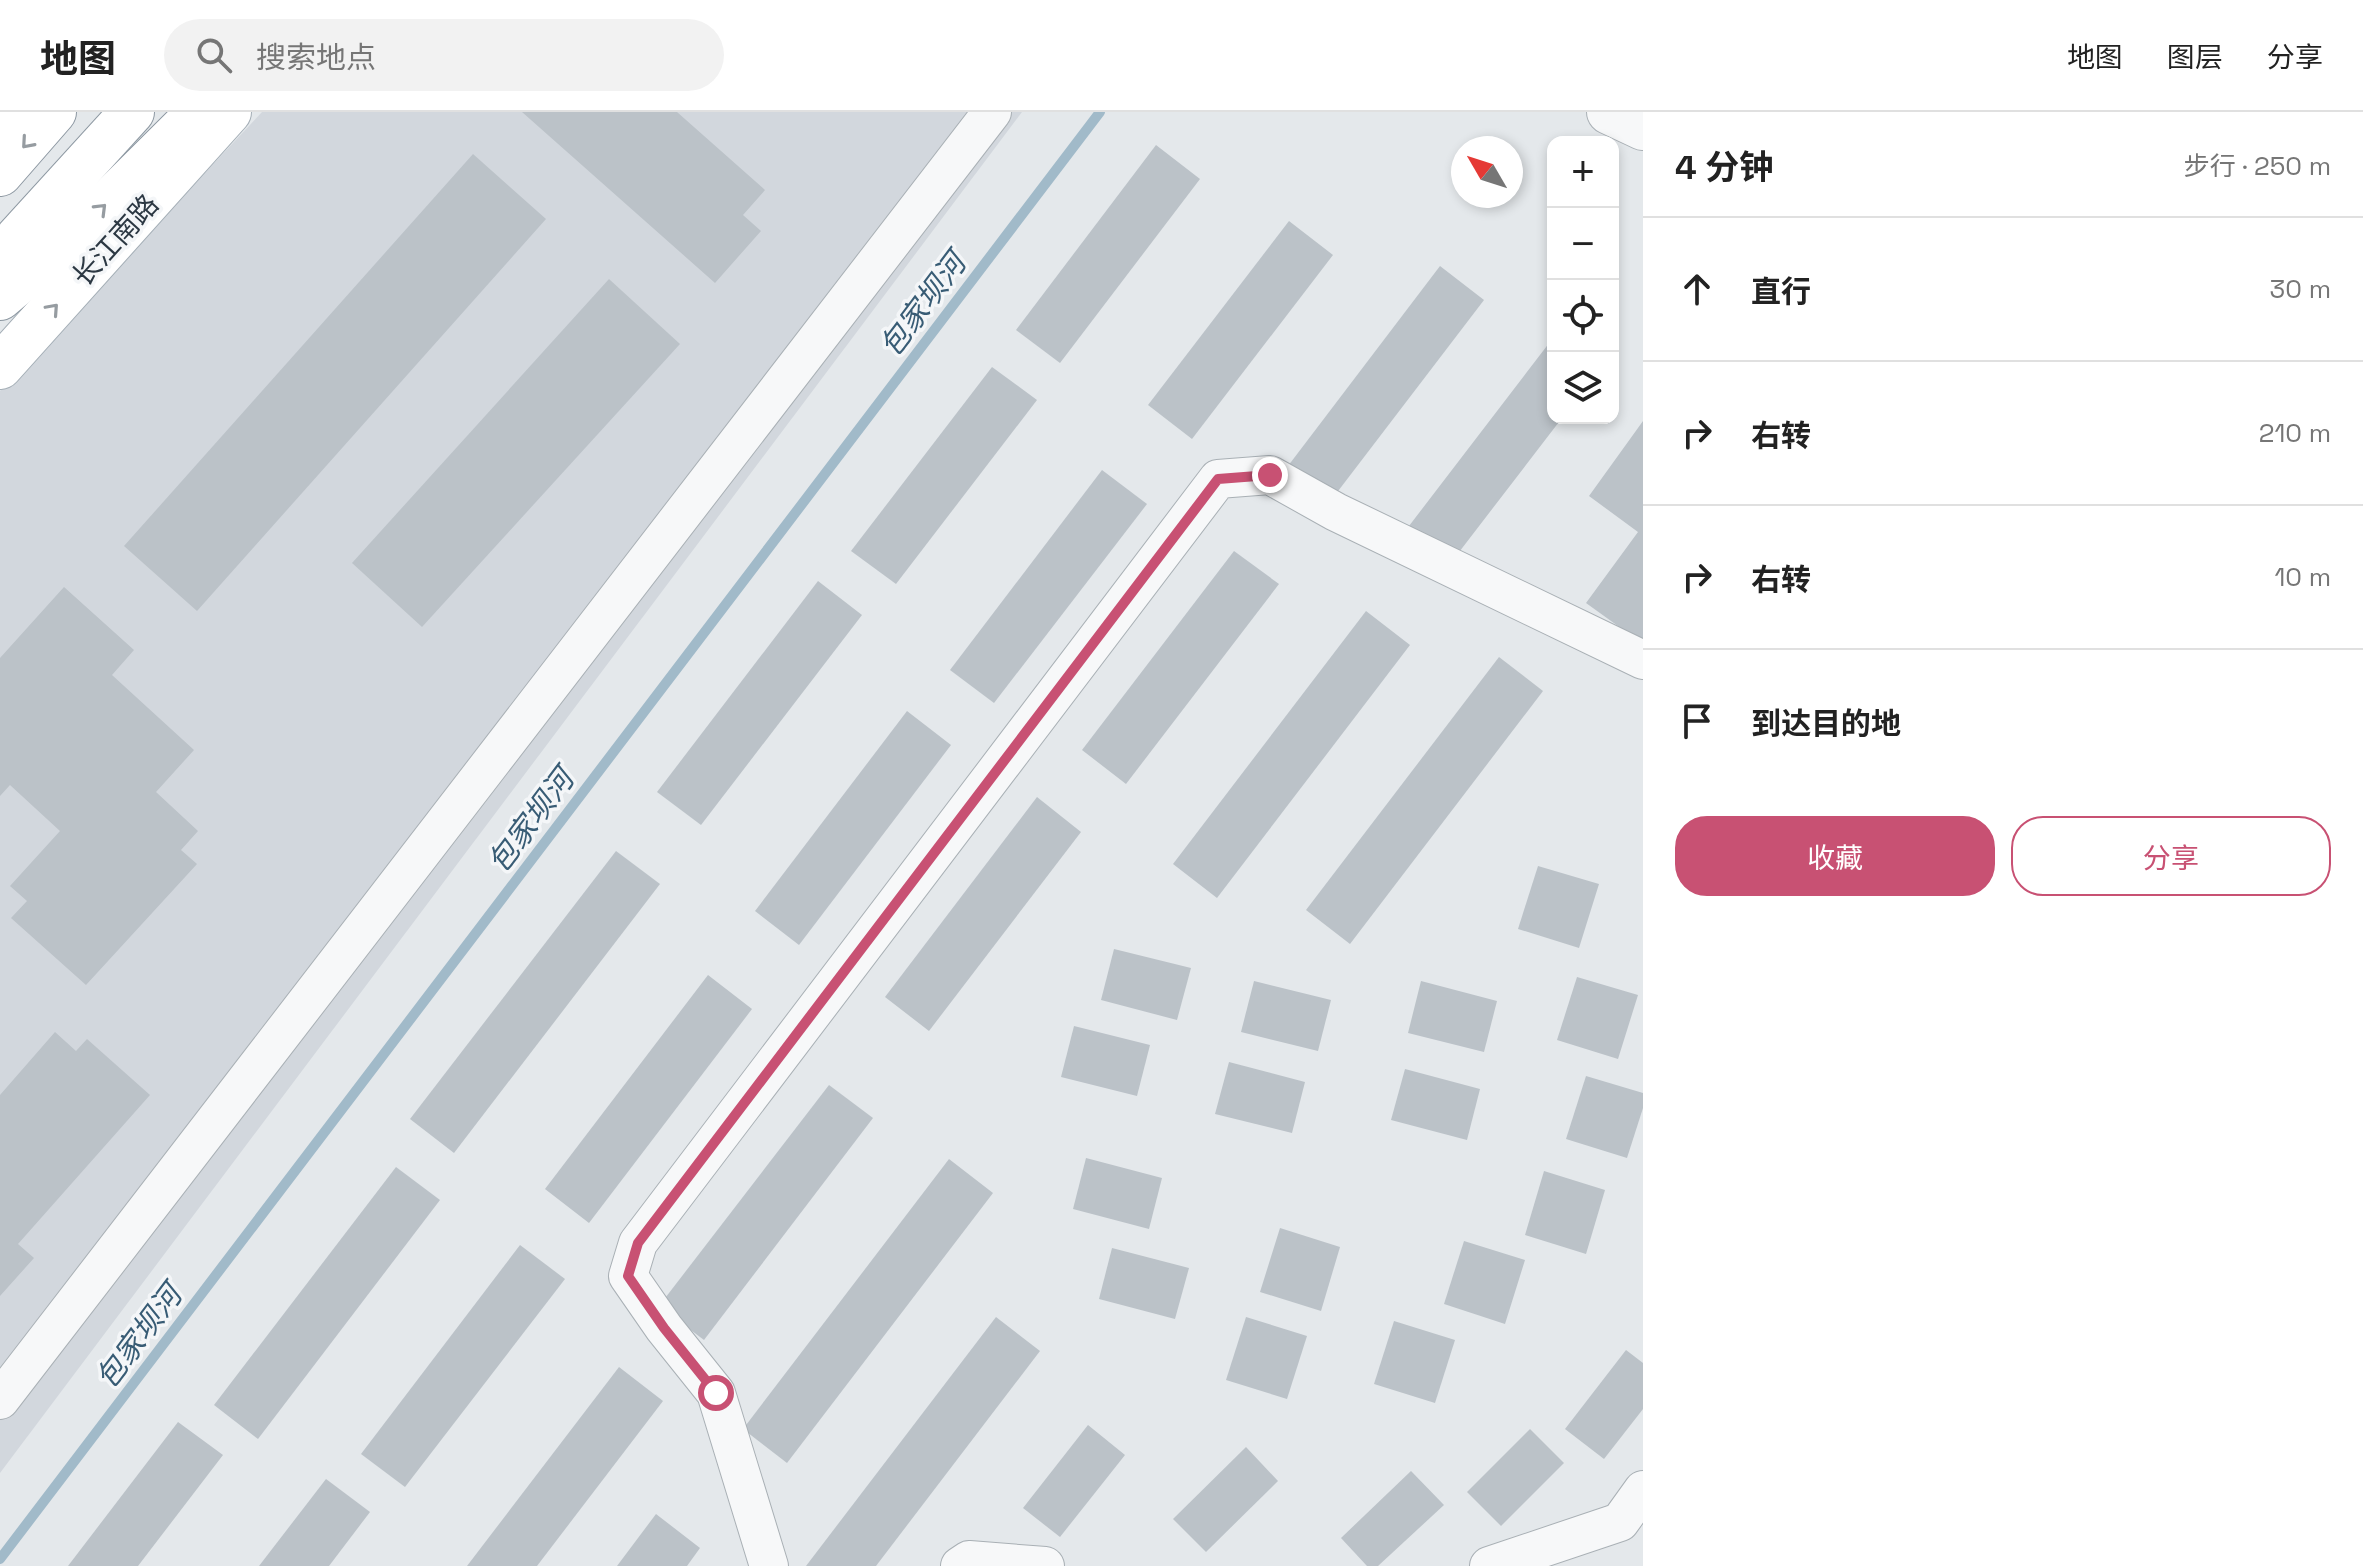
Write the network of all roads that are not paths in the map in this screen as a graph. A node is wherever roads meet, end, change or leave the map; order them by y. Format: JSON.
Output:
{"nodes":[{"id":1,"x":5,"y":112,"type":"edge"},
{"id":2,"x":54,"y":112,"type":"edge"},
{"id":3,"x":132,"y":112,"type":"edge"},
{"id":4,"x":199,"y":112,"type":"edge"},
{"id":5,"x":229,"y":112,"type":"edge"},
{"id":6,"x":992,"y":112,"type":"edge"},
{"id":7,"x":1609,"y":112,"type":"edge"},
{"id":8,"x":0,"y":119,"type":"edge"},
{"id":9,"x":1643,"y":128,"type":"edge"},
{"id":10,"x":0,"y":174,"type":"edge"},
{"id":11,"x":0,"y":257,"type":"edge"},
{"id":12,"x":0,"y":298,"type":"edge"},
{"id":13,"x":0,"y":367,"type":"edge"},
{"id":14,"x":1643,"y":660,"type":"edge"},
{"id":15,"x":0,"y":1400,"type":"edge"},
{"id":16,"x":1643,"y":1490,"type":"edge"},
{"id":17,"x":769,"y":1566,"type":"edge"},
{"id":18,"x":960,"y":1566,"type":"edge"},
{"id":19,"x":1045,"y":1566,"type":"edge"},
{"id":20,"x":1489,"y":1566,"type":"edge"}],
"edges":[{"from":1,"to":8,"type":"main road"},
{"from":2,"to":10,"type":"main road","one_way":true},
{"from":3,"to":11,"type":"main road"},
{"from":12,"to":4,"type":"main road","one_way":true},
{"from":13,"to":5,"type":"main road","name":"长江南路","one_way":true},
{"from":6,"to":15,"type":"street"},
{"from":7,"to":9,"type":"street"},
{"from":14,"to":17,"type":"street"},
{"from":16,"to":20,"type":"street"},
{"from":18,"to":19,"type":"street"}]}
